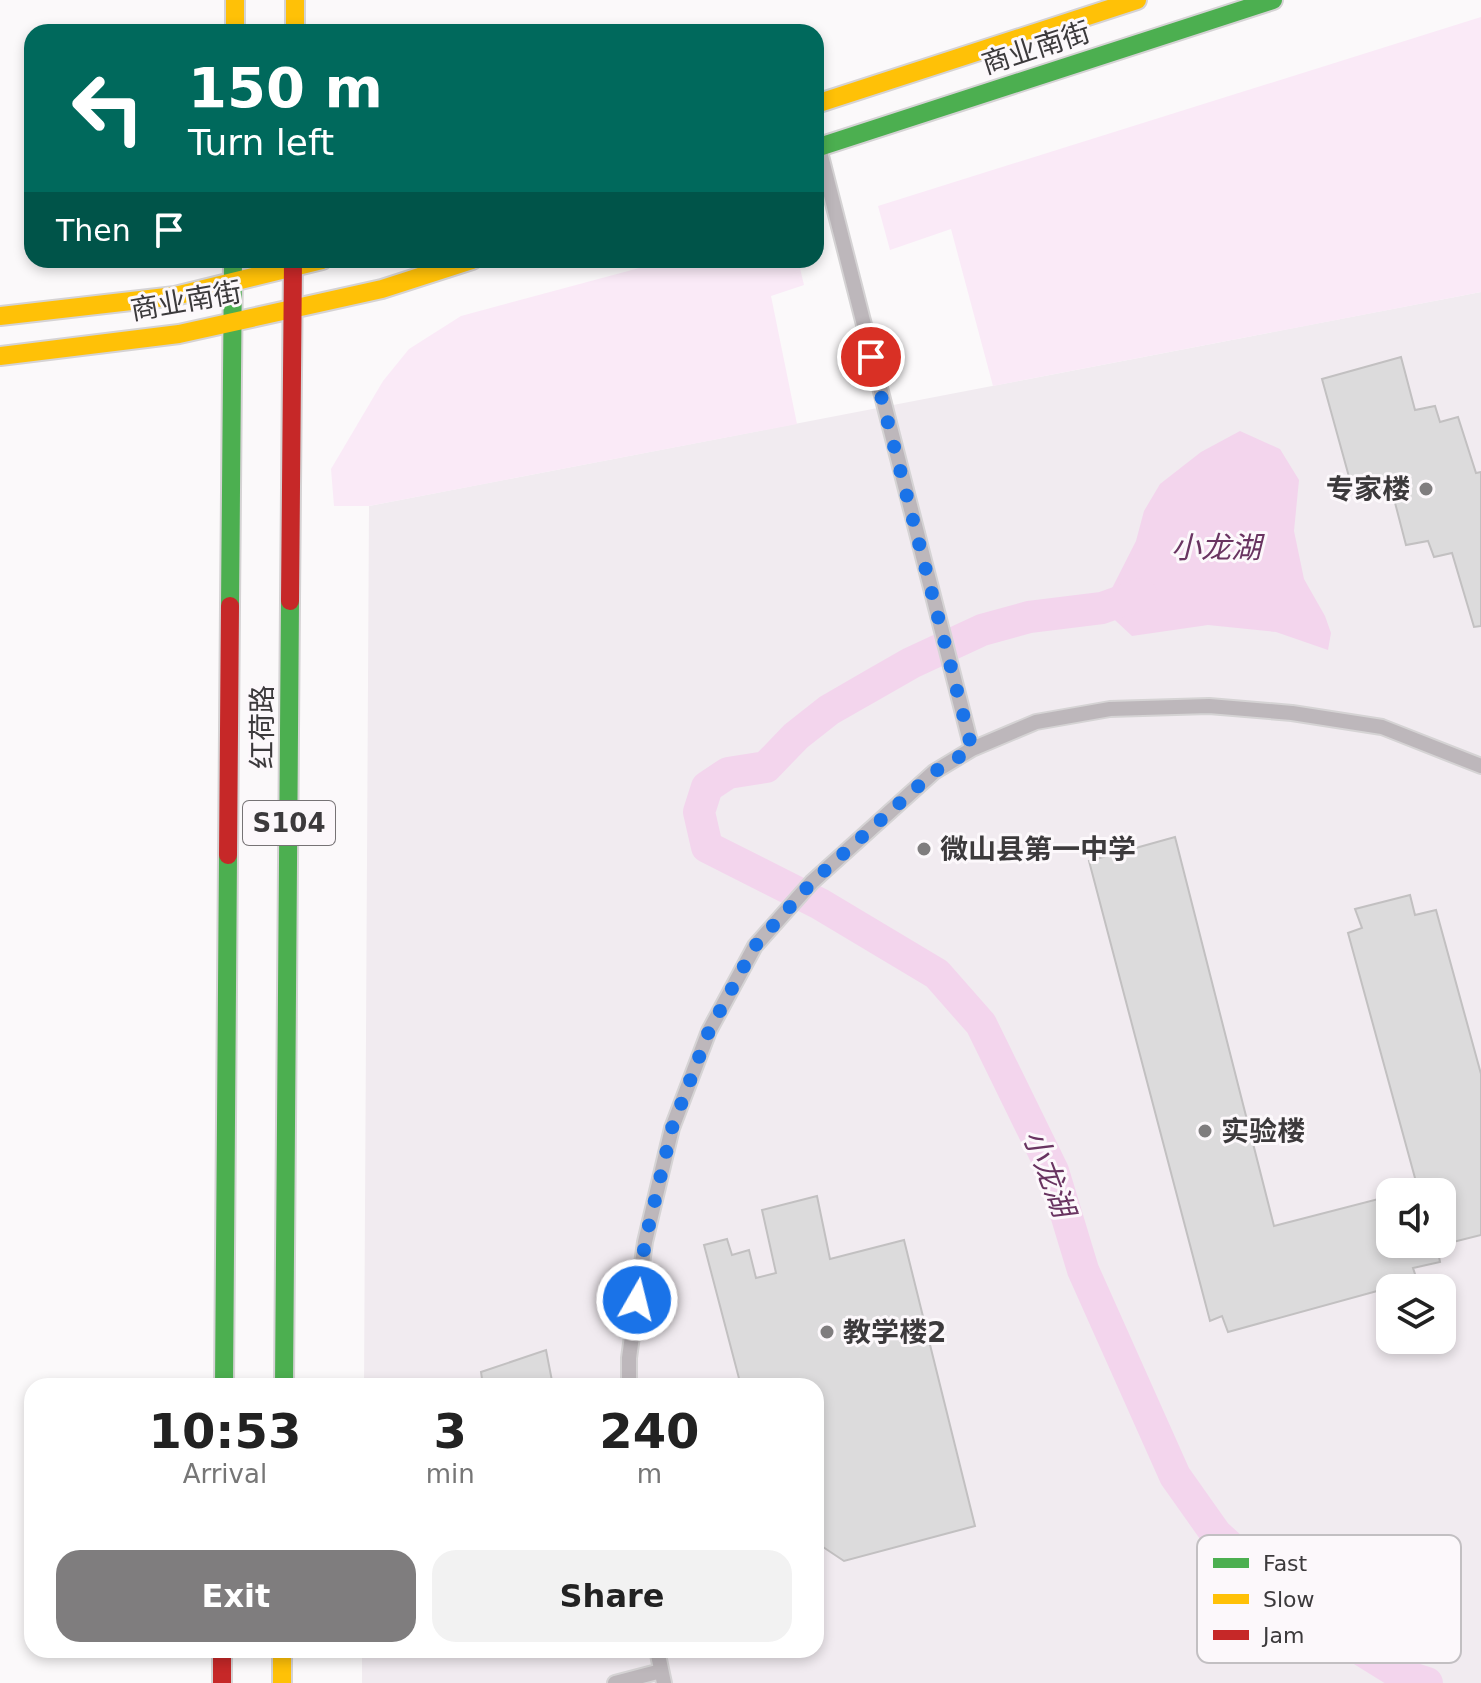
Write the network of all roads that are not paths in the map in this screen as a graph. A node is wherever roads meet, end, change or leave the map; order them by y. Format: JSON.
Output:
{"nodes":[{"id":1,"x":235,"y":0,"type":"edge"},
{"id":2,"x":295,"y":0,"type":"edge"},
{"id":3,"x":1137,"y":0,"type":"edge"},
{"id":4,"x":1273,"y":0,"type":"edge"},
{"id":5,"x":235,"y":24,"type":"edge"},
{"id":6,"x":295,"y":24,"type":"edge"},
{"id":7,"x":824,"y":101,"type":"edge"},
{"id":8,"x":824,"y":146,"type":"edge"},
{"id":9,"x":824,"y":175,"type":"edge"},
{"id":10,"x":233,"y":268,"type":"edge"},
{"id":11,"x":279,"y":268,"type":"edge"},
{"id":12,"x":293,"y":268,"type":"edge"},
{"id":13,"x":447,"y":268,"type":"edge"},
{"id":14,"x":233,"y":281,"type":"junction"},
{"id":15,"x":293,"y":309,"type":"junction"},
{"id":16,"x":0,"y":316,"type":"edge"},
{"id":17,"x":233,"y":323,"type":"junction"},
{"id":18,"x":0,"y":356,"type":"edge"},
{"id":19,"x":972,"y":749,"type":"junction"},
{"id":20,"x":1481,"y":766,"type":"edge"},
{"id":21,"x":224,"y":1378,"type":"edge"},
{"id":22,"x":284,"y":1378,"type":"edge"},
{"id":23,"x":629,"y":1378,"type":"edge"},
{"id":24,"x":222,"y":1658,"type":"edge"},
{"id":25,"x":282,"y":1658,"type":"edge"},
{"id":26,"x":662,"y":1677,"type":"edge"},
{"id":27,"x":222,"y":1683,"type":"edge"},
{"id":28,"x":282,"y":1683,"type":"edge"},
{"id":29,"x":615,"y":1683,"type":"edge"}],
"edges":[{"from":1,"to":5,"type":"main road"},
{"from":2,"to":6,"type":"main road"},
{"from":3,"to":7,"type":"main road","name":"商业南街"},
{"from":4,"to":8,"type":"main road","name":"商业南街"},
{"from":9,"to":19,"type":"lane"},
{"from":10,"to":14,"type":"main road","name":"红荷路","number":"S104"},
{"from":11,"to":14,"type":"main road","name":"商业南街"},
{"from":12,"to":15,"type":"main road","name":"红荷路","number":"S104"},
{"from":13,"to":15,"type":"main road","name":"商业南街"},
{"from":14,"to":16,"type":"main road","name":"商业南街"},
{"from":14,"to":17,"type":"main road","name":"红荷路","number":"S104"},
{"from":15,"to":17,"type":"main road","name":"商业南街"},
{"from":15,"to":22,"type":"main road","name":"红荷路","number":"S104"},
{"from":17,"to":18,"type":"main road","name":"商业南街"},
{"from":17,"to":21,"type":"main road","name":"红荷路","number":"S104"},
{"from":19,"to":20,"type":"lane"},
{"from":19,"to":23,"type":"lane"},
{"from":24,"to":27,"type":"main road"},
{"from":25,"to":28,"type":"main road"},
{"from":26,"to":29,"type":"lane"}]}
